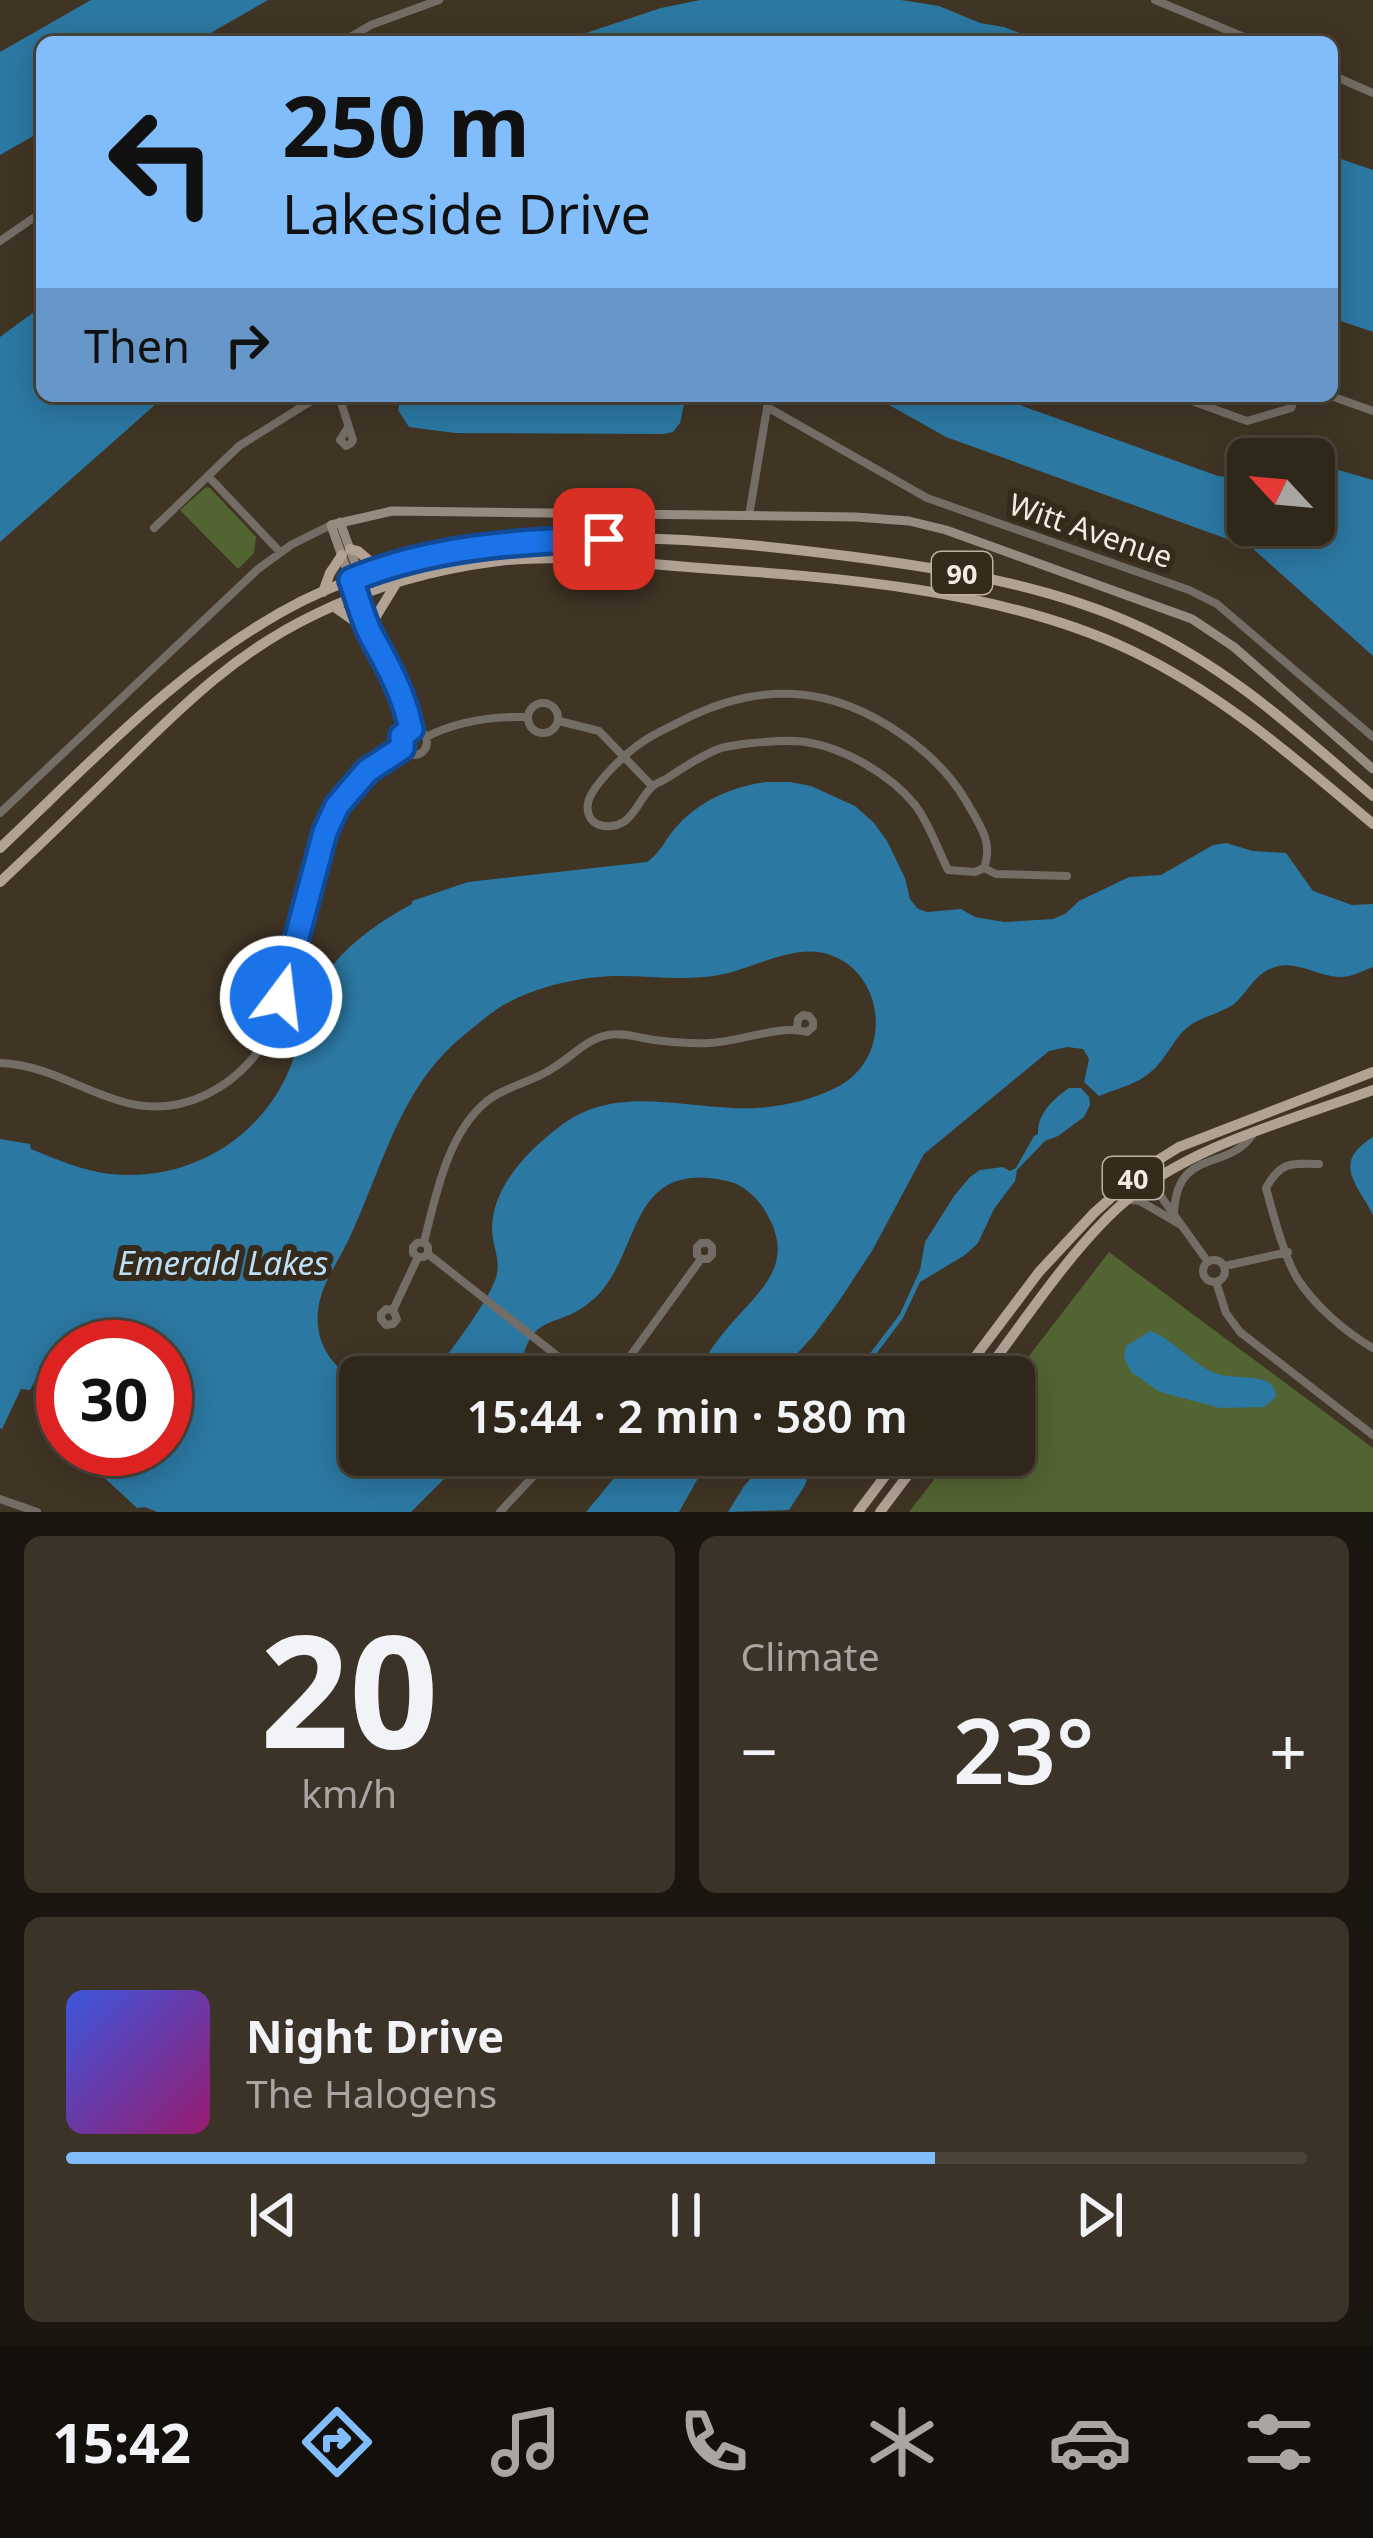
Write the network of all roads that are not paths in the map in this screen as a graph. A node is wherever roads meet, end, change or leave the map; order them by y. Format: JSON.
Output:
{"nodes":[{"id":1,"x":439,"y":0,"type":"edge"},
{"id":2,"x":1155,"y":0,"type":"edge"},
{"id":3,"x":352,"y":36,"type":"edge"},
{"id":4,"x":1242,"y":36,"type":"edge"},
{"id":5,"x":1338,"y":78,"type":"edge"},
{"id":6,"x":1373,"y":93,"type":"edge"},
{"id":7,"x":36,"y":216,"type":"edge"},
{"id":8,"x":0,"y":241,"type":"edge"},
{"id":9,"x":1338,"y":399,"type":"edge"},
{"id":10,"x":309,"y":402,"type":"edge"},
{"id":11,"x":340,"y":402,"type":"edge"},
{"id":12,"x":768,"y":402,"type":"edge"},
{"id":13,"x":1195,"y":402,"type":"edge"},
{"id":14,"x":1294,"y":402,"type":"edge"},
{"id":15,"x":767,"y":407,"type":"junction"},
{"id":16,"x":1373,"y":411,"type":"edge"},
{"id":17,"x":347,"y":429,"type":"dead end"},
{"id":18,"x":208,"y":476,"type":"junction"},
{"id":19,"x":748,"y":516,"type":"junction"},
{"id":20,"x":336,"y":523,"type":"junction"},
{"id":21,"x":154,"y":528,"type":"dead end"},
{"id":22,"x":280,"y":552,"type":"junction"},
{"id":23,"x":346,"y":552,"type":"junction"},
{"id":24,"x":380,"y":570,"type":"junction"},
{"id":25,"x":356,"y":579,"type":"junction"},
{"id":26,"x":397,"y":582,"type":"junction"},
{"id":27,"x":323,"y":592,"type":"junction"},
{"id":28,"x":361,"y":594,"type":"junction"},
{"id":29,"x":333,"y":606,"type":"junction"},
{"id":30,"x":375,"y":618,"type":"junction"},
{"id":31,"x":370,"y":632,"type":"junction"},
{"id":32,"x":386,"y":656,"type":"junction"},
{"id":33,"x":528,"y":717,"type":"junction"},
{"id":34,"x":559,"y":721,"type":"junction"},
{"id":35,"x":411,"y":729,"type":"junction"},
{"id":36,"x":426,"y":737,"type":"junction"},
{"id":37,"x":1373,"y":737,"type":"edge"},
{"id":38,"x":402,"y":748,"type":"junction"},
{"id":39,"x":623,"y":756,"type":"junction"},
{"id":40,"x":1373,"y":769,"type":"edge"},
{"id":41,"x":652,"y":786,"type":"junction"},
{"id":42,"x":1373,"y":796,"type":"edge"},
{"id":43,"x":0,"y":813,"type":"edge"},
{"id":44,"x":1373,"y":824,"type":"edge"},
{"id":45,"x":0,"y":848,"type":"edge"},
{"id":46,"x":984,"y":868,"type":"junction"},
{"id":47,"x":1067,"y":876,"type":"dead end"},
{"id":48,"x":0,"y":882,"type":"edge"},
{"id":49,"x":797,"y":1028,"type":"dead end"},
{"id":50,"x":0,"y":1063,"type":"edge"},
{"id":51,"x":1373,"y":1072,"type":"edge"},
{"id":52,"x":1373,"y":1090,"type":"edge"},
{"id":53,"x":1253,"y":1134,"type":"junction"},
{"id":54,"x":1319,"y":1163,"type":"dead end"},
{"id":55,"x":1142,"y":1170,"type":"junction"},
{"id":56,"x":1152,"y":1182,"type":"junction"},
{"id":57,"x":1127,"y":1200,"type":"junction"},
{"id":58,"x":1174,"y":1212,"type":"junction"},
{"id":59,"x":1182,"y":1225,"type":"junction"},
{"id":60,"x":1288,"y":1252,"type":"junction"},
{"id":61,"x":423,"y":1256,"type":"junction"},
{"id":62,"x":701,"y":1258,"type":"dead end"},
{"id":63,"x":1208,"y":1262,"type":"junction"},
{"id":64,"x":1224,"y":1267,"type":"junction"},
{"id":65,"x":1216,"y":1282,"type":"junction"},
{"id":66,"x":393,"y":1310,"type":"dead end"},
{"id":67,"x":1373,"y":1348,"type":"edge"},
{"id":68,"x":556,"y":1356,"type":"edge"},
{"id":69,"x":630,"y":1356,"type":"edge"},
{"id":70,"x":976,"y":1356,"type":"edge"},
{"id":71,"x":998,"y":1356,"type":"edge"},
{"id":72,"x":1373,"y":1435,"type":"edge"},
{"id":73,"x":533,"y":1476,"type":"edge"},
{"id":74,"x":885,"y":1476,"type":"edge"},
{"id":75,"x":907,"y":1476,"type":"edge"},
{"id":76,"x":0,"y":1498,"type":"edge"},
{"id":77,"x":37,"y":1512,"type":"edge"},
{"id":78,"x":500,"y":1512,"type":"edge"},
{"id":79,"x":858,"y":1512,"type":"edge"},
{"id":80,"x":880,"y":1512,"type":"edge"}],
"edges":[{"from":1,"to":3,"type":"street"},
{"from":2,"to":4,"type":"street"},
{"from":5,"to":6,"type":"street"},
{"from":7,"to":8,"type":"street"},
{"from":9,"to":16,"type":"street"},
{"from":10,"to":18,"type":"street"},
{"from":11,"to":17,"type":"street"},
{"from":12,"to":15,"type":"street"},
{"from":13,"to":14,"type":"street"},
{"from":15,"to":19,"type":"street"},
{"from":15,"to":37,"type":"street","name":"Witt Avenue"},
{"from":18,"to":21,"type":"street"},
{"from":18,"to":22,"type":"street"},
{"from":19,"to":20,"type":"street"},
{"from":19,"to":40,"type":"street"},
{"from":20,"to":22,"type":"street"},
{"from":20,"to":23,"type":"street"},
{"from":22,"to":43,"type":"street"},
{"from":23,"to":24,"type":"main road"},
{"from":23,"to":25,"type":"street"},
{"from":23,"to":27,"type":"main road"},
{"from":24,"to":25,"type":"main road","number":"90"},
{"from":24,"to":42,"type":"main road","number":"90"},
{"from":25,"to":27,"type":"main road","number":"90"},
{"from":25,"to":28,"type":"street"},
{"from":26,"to":28,"type":"main road","number":"90"},
{"from":26,"to":30,"type":"main road"},
{"from":26,"to":44,"type":"main road","number":"90"},
{"from":27,"to":45,"type":"main road","number":"90"},
{"from":28,"to":29,"type":"main road","number":"90"},
{"from":28,"to":30,"type":"street"},
{"from":28,"to":31,"type":"street"},
{"from":29,"to":31,"type":"main road"},
{"from":29,"to":48,"type":"main road","number":"90"},
{"from":30,"to":32,"type":"street"},
{"from":31,"to":32,"type":"street"},
{"from":32,"to":35,"type":"street"},
{"from":33,"to":34,"type":"street"},
{"from":33,"to":34,"type":"street"},
{"from":33,"to":36,"type":"street"},
{"from":34,"to":39,"type":"street"},
{"from":35,"to":36,"type":"street"},
{"from":35,"to":38,"type":"street"},
{"from":36,"to":38,"type":"street"},
{"from":38,"to":50,"type":"street"},
{"from":39,"to":41,"type":"street"},
{"from":39,"to":41,"type":"street"},
{"from":39,"to":46,"type":"street"},
{"from":41,"to":46,"type":"street"},
{"from":46,"to":47,"type":"street"},
{"from":49,"to":61,"type":"street"},
{"from":51,"to":55,"type":"main road","number":"40"},
{"from":52,"to":53,"type":"main road","number":"40"},
{"from":53,"to":56,"type":"main road","number":"40"},
{"from":53,"to":58,"type":"street"},
{"from":54,"to":60,"type":"street"},
{"from":55,"to":56,"type":"street"},
{"from":55,"to":70,"type":"main road","number":"40"},
{"from":56,"to":57,"type":"main road","number":"40"},
{"from":56,"to":58,"type":"street"},
{"from":57,"to":59,"type":"street"},
{"from":57,"to":71,"type":"main road","number":"40"},
{"from":58,"to":59,"type":"street"},
{"from":59,"to":63,"type":"street"},
{"from":60,"to":64,"type":"street"},
{"from":60,"to":67,"type":"street"},
{"from":61,"to":66,"type":"street"},
{"from":61,"to":68,"type":"street"},
{"from":62,"to":69,"type":"street"},
{"from":63,"to":64,"type":"street"},
{"from":63,"to":65,"type":"street"},
{"from":64,"to":65,"type":"street"},
{"from":65,"to":72,"type":"street"},
{"from":73,"to":78,"type":"street"},
{"from":74,"to":79,"type":"main road"},
{"from":75,"to":80,"type":"main road"},
{"from":76,"to":77,"type":"street"}]}
